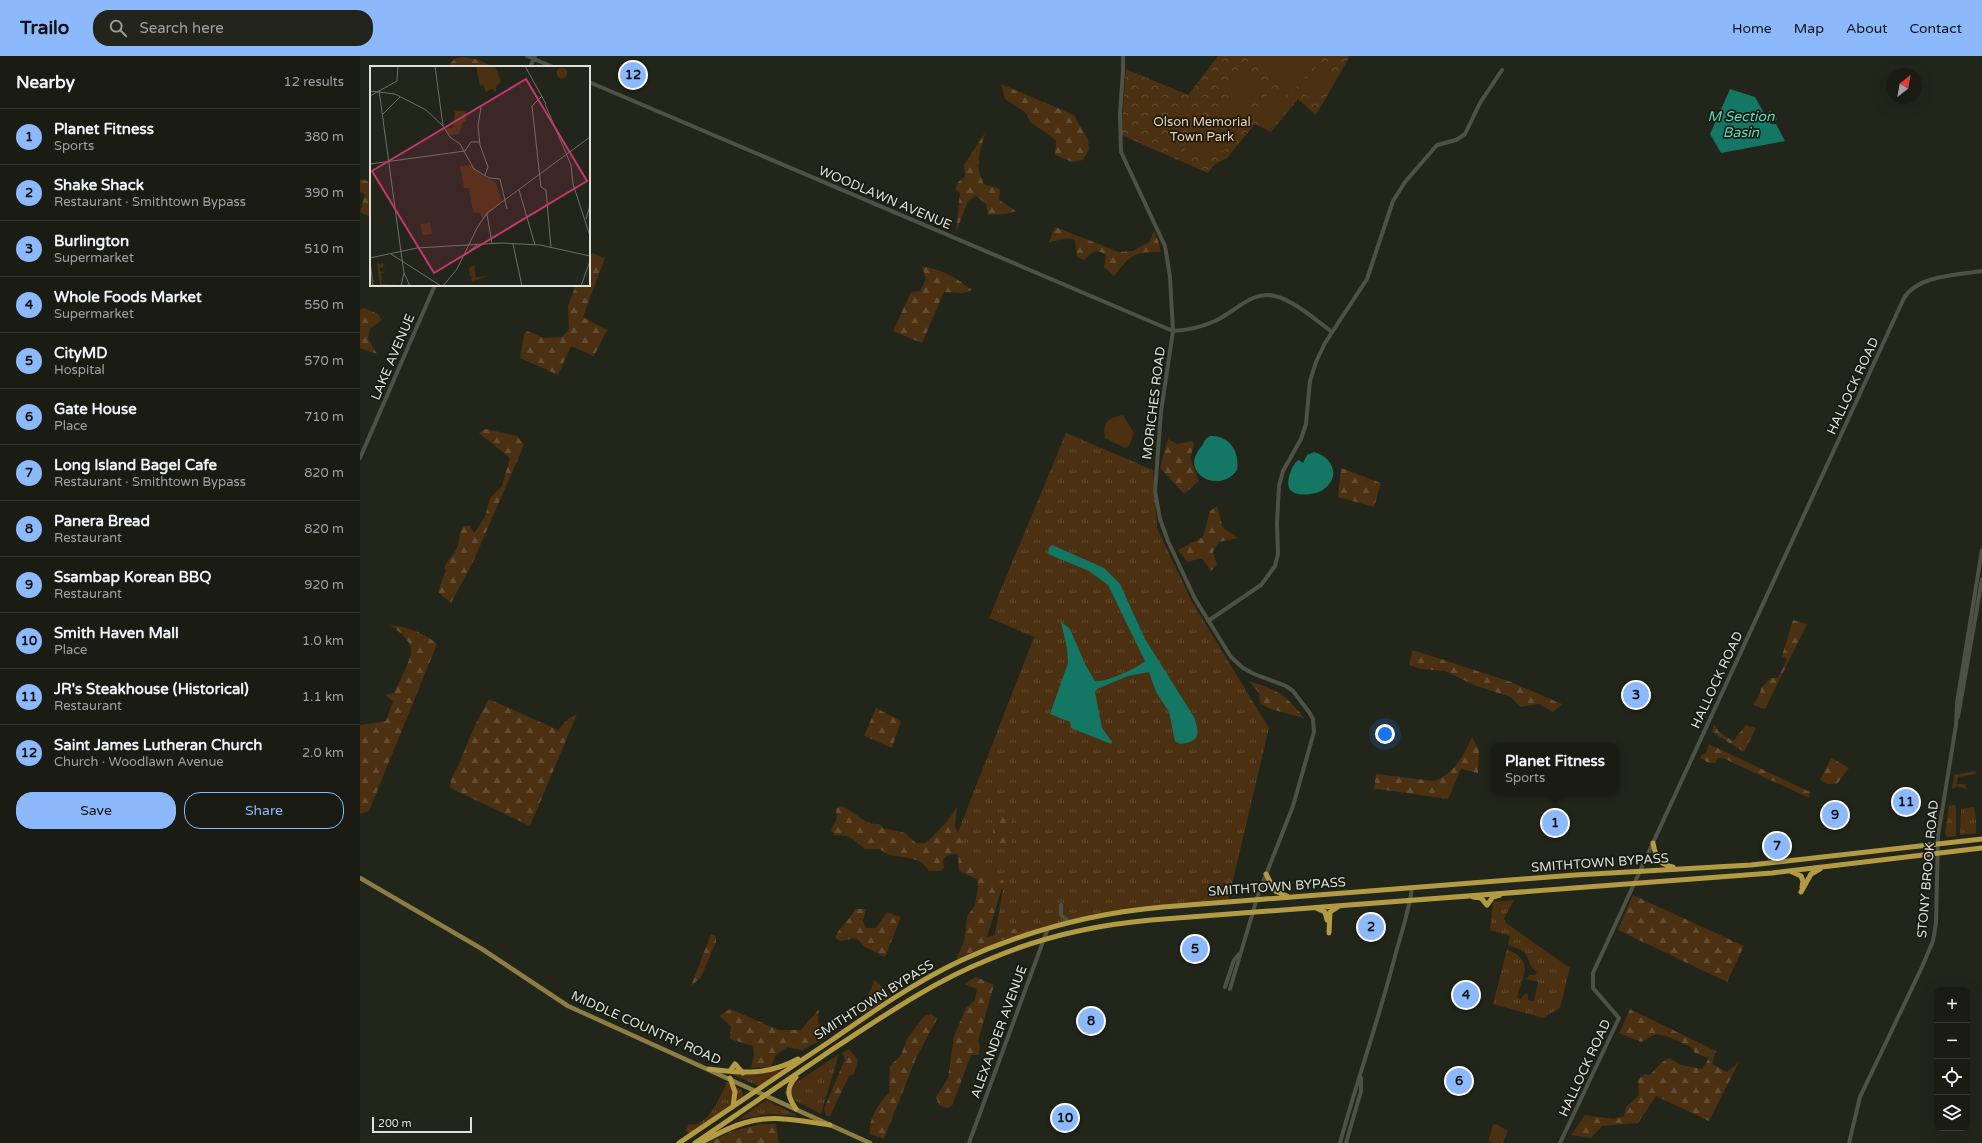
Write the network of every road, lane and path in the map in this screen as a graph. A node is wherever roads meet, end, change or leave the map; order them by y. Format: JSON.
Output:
{"nodes":[{"id":1,"x":527,"y":56,"type":"edge"},
{"id":2,"x":1123,"y":56,"type":"edge"},
{"id":3,"x":534,"y":57,"type":"edge"},
{"id":4,"x":551,"y":66,"type":"edge"},
{"id":5,"x":1502,"y":70,"type":"dead end"},
{"id":6,"x":590,"y":82,"type":"edge"},
{"id":7,"x":1982,"y":271,"type":"edge"},
{"id":8,"x":435,"y":286,"type":"edge"},
{"id":9,"x":1173,"y":332,"type":"junction"},
{"id":10,"x":1332,"y":332,"type":"junction"},
{"id":11,"x":360,"y":458,"type":"edge"},
{"id":12,"x":1982,"y":550,"type":"edge"},
{"id":13,"x":1982,"y":579,"type":"edge"},
{"id":14,"x":1208,"y":620,"type":"junction"},
{"id":15,"x":1971,"y":633,"type":"junction"},
{"id":16,"x":1982,"y":839,"type":"edge"},
{"id":17,"x":1653,"y":844,"type":"junction"},
{"id":18,"x":1938,"y":844,"type":"junction"},
{"id":19,"x":1982,"y":848,"type":"edge"},
{"id":20,"x":1938,"y":853,"type":"junction"},
{"id":21,"x":1825,"y":866,"type":"junction"},
{"id":22,"x":1682,"y":868,"type":"junction"},
{"id":23,"x":1640,"y":871,"type":"junction"},
{"id":24,"x":1790,"y":871,"type":"junction"},
{"id":25,"x":1266,"y":874,"type":"junction"},
{"id":26,"x":360,"y":878,"type":"edge"},
{"id":27,"x":1635,"y":882,"type":"junction"},
{"id":28,"x":1412,"y":888,"type":"junction"},
{"id":29,"x":1511,"y":892,"type":"junction"},
{"id":30,"x":1462,"y":896,"type":"junction"},
{"id":31,"x":1300,"y":897,"type":"junction"},
{"id":32,"x":1256,"y":900,"type":"junction"},
{"id":33,"x":1410,"y":900,"type":"junction"},
{"id":34,"x":1061,"y":905,"type":"dead end"},
{"id":35,"x":1344,"y":905,"type":"junction"},
{"id":36,"x":1314,"y":907,"type":"junction"},
{"id":37,"x":1253,"y":912,"type":"junction"},
{"id":38,"x":1069,"y":922,"type":"junction"},
{"id":39,"x":1048,"y":928,"type":"junction"},
{"id":40,"x":1044,"y":940,"type":"junction"},
{"id":41,"x":1228,"y":988,"type":"dead end"},
{"id":42,"x":817,"y":1050,"type":"junction"},
{"id":43,"x":709,"y":1069,"type":"junction"},
{"id":44,"x":730,"y":1071,"type":"junction"},
{"id":45,"x":802,"y":1071,"type":"junction"},
{"id":46,"x":743,"y":1073,"type":"junction"},
{"id":47,"x":1361,"y":1076,"type":"junction"},
{"id":48,"x":730,"y":1078,"type":"junction"},
{"id":49,"x":756,"y":1091,"type":"junction"},
{"id":50,"x":766,"y":1095,"type":"junction"},
{"id":51,"x":733,"y":1106,"type":"junction"},
{"id":52,"x":796,"y":1109,"type":"junction"},
{"id":53,"x":830,"y":1125,"type":"junction"},
{"id":54,"x":679,"y":1143,"type":"edge"},
{"id":55,"x":695,"y":1143,"type":"edge"},
{"id":56,"x":699,"y":1143,"type":"edge"},
{"id":57,"x":870,"y":1143,"type":"edge"},
{"id":58,"x":969,"y":1143,"type":"edge"},
{"id":59,"x":1340,"y":1143,"type":"edge"},
{"id":60,"x":1346,"y":1143,"type":"edge"},
{"id":61,"x":1560,"y":1143,"type":"edge"},
{"id":62,"x":1849,"y":1143,"type":"edge"}],
"edges":[{"from":1,"to":3,"type":"main road"},
{"from":2,"to":9,"type":"main road","name":"MORICHES ROAD"},
{"from":3,"to":4,"type":"main road"},
{"from":5,"to":10,"type":"main road"},
{"from":6,"to":9,"type":"main road","name":"WOODLAWN AVENUE"},
{"from":7,"to":17,"type":"main road","name":"HALLOCK ROAD"},
{"from":8,"to":11,"type":"main road","name":"LAKE AVENUE"},
{"from":9,"to":10,"type":"main road"},
{"from":9,"to":14,"type":"main road","name":"MORICHES ROAD"},
{"from":10,"to":14,"type":"main road"},
{"from":12,"to":15,"type":"main road","name":"STONY BROOK ROAD"},
{"from":13,"to":15,"type":"main road","name":"STONY BROOK ROAD"},
{"from":14,"to":25,"type":"main road","name":"MORICHES ROAD"},
{"from":15,"to":18,"type":"main road","name":"STONY BROOK ROAD"},
{"from":16,"to":18,"type":"highway","name":"SMITHTOWN BYPASS"},
{"from":17,"to":22,"type":"highway"},
{"from":17,"to":23,"type":"main road","name":"HALLOCK ROAD"},
{"from":18,"to":20,"type":"main road","name":"STONY BROOK ROAD"},
{"from":18,"to":22,"type":"highway","name":"SMITHTOWN BYPASS"},
{"from":19,"to":20,"type":"highway","name":"SMITHTOWN BYPASS"},
{"from":20,"to":21,"type":"highway","name":"SMITHTOWN BYPASS"},
{"from":20,"to":62,"type":"main road","name":"STONY BROOK ROAD"},
{"from":21,"to":24,"type":"highway","name":"SMITHTOWN BYPASS"},
{"from":21,"to":24,"type":"highway"},
{"from":22,"to":23,"type":"highway","name":"SMITHTOWN BYPASS"},
{"from":23,"to":27,"type":"main road","name":"HALLOCK ROAD"},
{"from":23,"to":28,"type":"highway","name":"SMITHTOWN BYPASS"},
{"from":24,"to":27,"type":"highway","name":"SMITHTOWN BYPASS"},
{"from":25,"to":31,"type":"highway"},
{"from":25,"to":32,"type":"main road","name":"MORICHES ROAD"},
{"from":26,"to":43,"type":"main road","name":"MIDDLE COUNTRY ROAD"},
{"from":27,"to":29,"type":"highway","name":"SMITHTOWN BYPASS"},
{"from":27,"to":61,"type":"main road","name":"HALLOCK ROAD"},
{"from":28,"to":31,"type":"highway","name":"SMITHTOWN BYPASS"},
{"from":28,"to":33,"type":"main road"},
{"from":29,"to":30,"type":"highway","name":"SMITHTOWN BYPASS"},
{"from":29,"to":30,"type":"highway"},
{"from":30,"to":33,"type":"highway","name":"SMITHTOWN BYPASS"},
{"from":31,"to":32,"type":"highway","name":"SMITHTOWN BYPASS"},
{"from":32,"to":37,"type":"main road","name":"MORICHES ROAD"},
{"from":32,"to":38,"type":"highway","name":"SMITHTOWN BYPASS"},
{"from":33,"to":35,"type":"highway","name":"SMITHTOWN BYPASS"},
{"from":33,"to":47,"type":"main road"},
{"from":34,"to":38,"type":"main road"},
{"from":35,"to":36,"type":"highway","name":"SMITHTOWN BYPASS"},
{"from":35,"to":36,"type":"highway"},
{"from":36,"to":37,"type":"highway","name":"SMITHTOWN BYPASS"},
{"from":37,"to":40,"type":"highway","name":"SMITHTOWN BYPASS"},
{"from":37,"to":41,"type":"main road","name":"MORICHES ROAD"},
{"from":38,"to":39,"type":"highway","name":"SMITHTOWN BYPASS"},
{"from":39,"to":40,"type":"main road","name":"ALEXANDER AVENUE"},
{"from":39,"to":42,"type":"highway","name":"SMITHTOWN BYPASS"},
{"from":40,"to":45,"type":"highway","name":"SMITHTOWN BYPASS"},
{"from":40,"to":58,"type":"main road","name":"ALEXANDER AVENUE"},
{"from":42,"to":46,"type":"highway"},
{"from":42,"to":49,"type":"highway","name":"SMITHTOWN BYPASS"},
{"from":43,"to":44,"type":"highway"},
{"from":43,"to":48,"type":"main road","name":"MIDDLE COUNTRY ROAD"},
{"from":44,"to":46,"type":"highway"},
{"from":44,"to":46,"type":"highway"},
{"from":45,"to":50,"type":"highway","name":"SMITHTOWN BYPASS"},
{"from":45,"to":52,"type":"highway"},
{"from":47,"to":59,"type":"main road"},
{"from":47,"to":60,"type":"main road"},
{"from":48,"to":49,"type":"main road","name":"MIDDLE COUNTRY ROAD"},
{"from":48,"to":51,"type":"highway"},
{"from":49,"to":50,"type":"main road","name":"MIDDLE COUNTRY ROAD"},
{"from":49,"to":51,"type":"highway","name":"SMITHTOWN BYPASS"},
{"from":50,"to":52,"type":"main road","name":"MIDDLE COUNTRY ROAD"},
{"from":50,"to":55,"type":"highway","name":"SMITHTOWN BYPASS"},
{"from":51,"to":54,"type":"highway","name":"SMITHTOWN BYPASS"},
{"from":52,"to":53,"type":"main road","name":"MIDDLE COUNTRY ROAD"},
{"from":53,"to":56,"type":"highway"},
{"from":53,"to":57,"type":"main road","name":"MIDDLE COUNTRY ROAD"}]}
